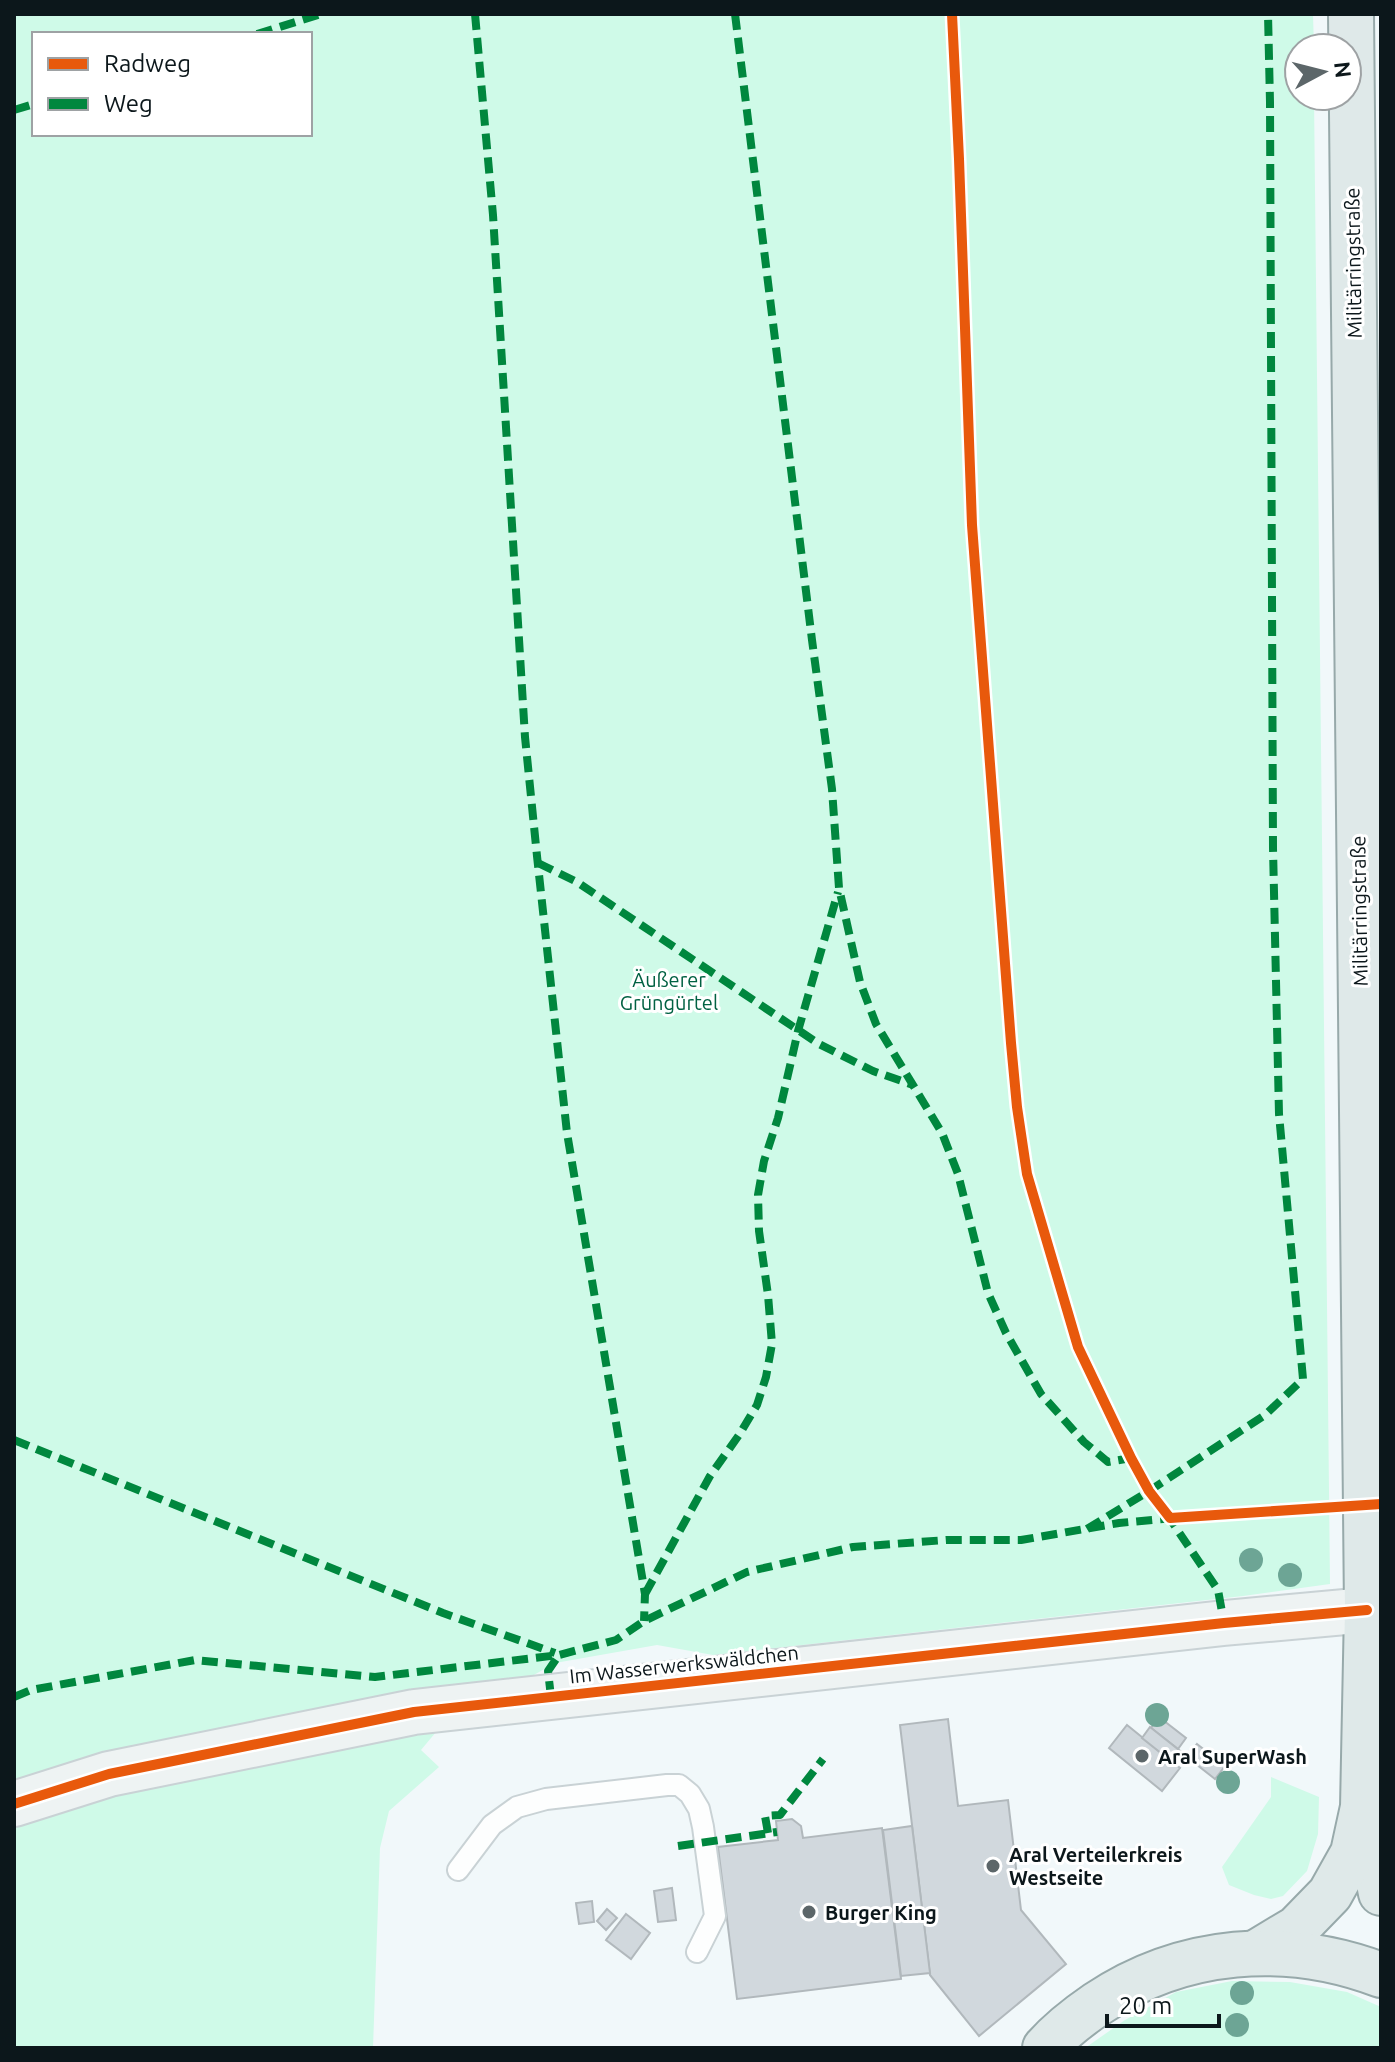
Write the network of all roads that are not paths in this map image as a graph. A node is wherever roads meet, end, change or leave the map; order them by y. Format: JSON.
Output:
{"nodes":[{"id":1,"x":1351,"y":14,"type":"edge"},
{"id":2,"x":1367,"y":1610,"type":"junction"},
{"id":3,"x":14,"y":1804,"type":"edge"},
{"id":4,"x":1363,"y":1807,"type":"junction"},
{"id":5,"x":458,"y":1870,"type":"dead end"},
{"id":6,"x":1381,"y":1893,"type":"edge"},
{"id":7,"x":697,"y":1952,"type":"dead end"},
{"id":8,"x":1257,"y":1952,"type":"junction"},
{"id":9,"x":1381,"y":1975,"type":"edge"},
{"id":10,"x":1045,"y":2048,"type":"edge"}],
"edges":[{"from":1,"to":2,"type":"main road","name":"Militärringstraße"},
{"from":2,"to":3,"type":"street","name":"Im Wasserwerkswäldchen"},
{"from":2,"to":4,"type":"main road","name":"Militärringstraße"},
{"from":4,"to":6,"type":"main road","name":"Militärringstraße"},
{"from":4,"to":8,"type":"main road","name":"Militärringstraße"},
{"from":5,"to":7,"type":"lane"},
{"from":8,"to":9,"type":"main road"},
{"from":8,"to":10,"type":"main road"}]}
